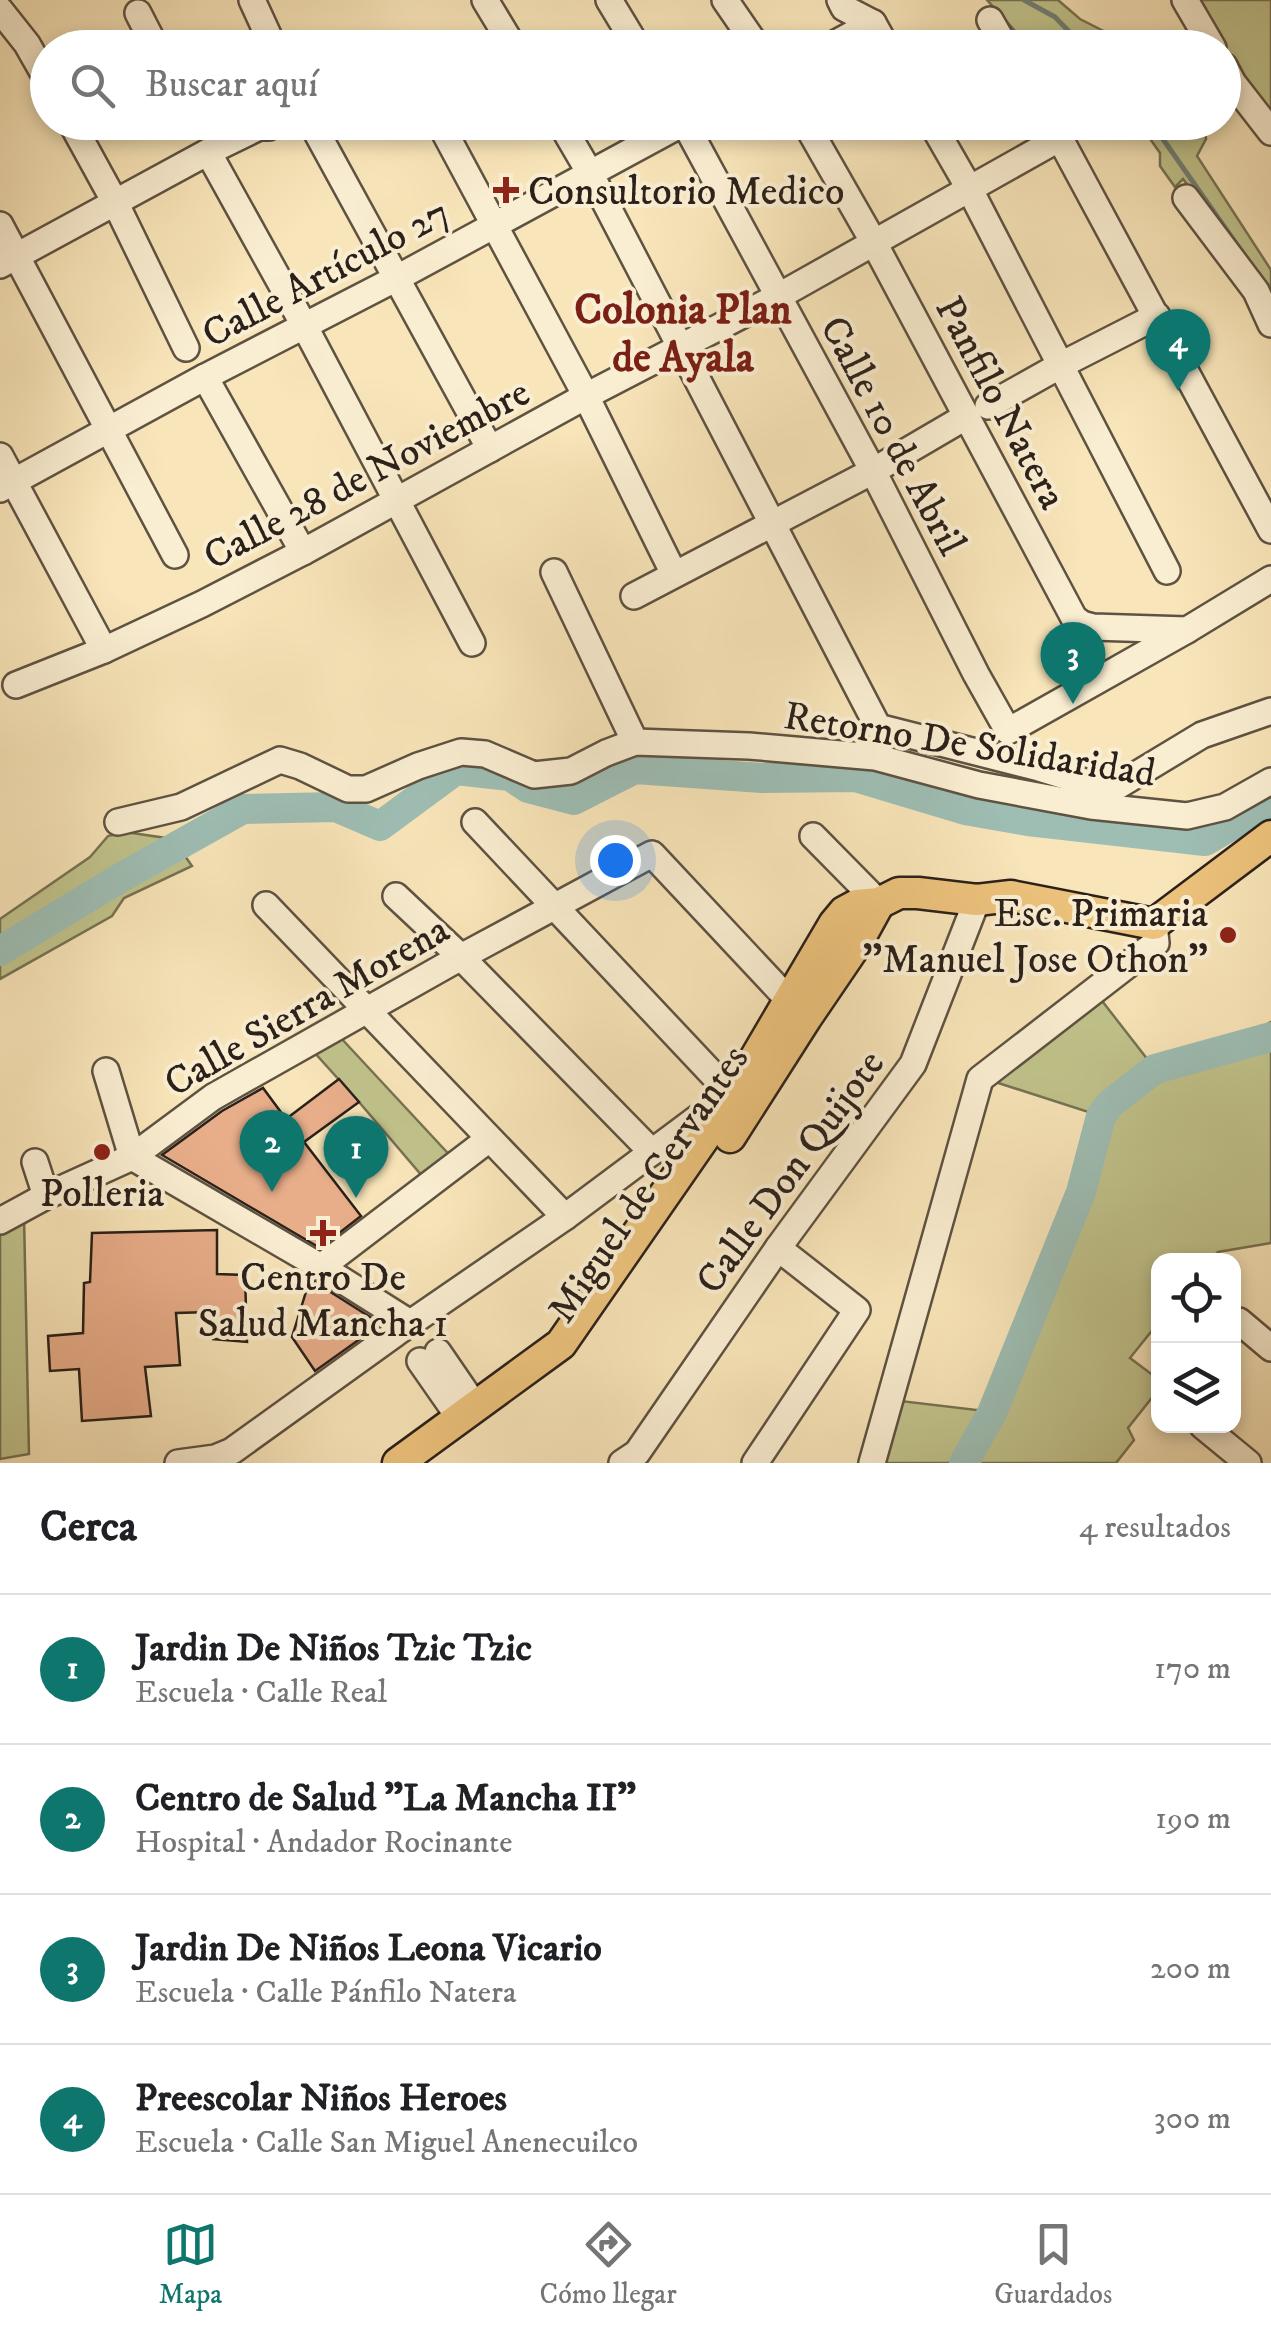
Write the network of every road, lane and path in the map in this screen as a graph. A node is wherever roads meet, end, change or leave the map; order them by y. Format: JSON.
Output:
{"nodes":[{"id":1,"x":252,"y":0,"type":"edge"},
{"id":2,"x":486,"y":0,"type":"edge"},
{"id":3,"x":609,"y":0,"type":"edge"},
{"id":4,"x":726,"y":0,"type":"edge"},
{"id":5,"x":840,"y":0,"type":"edge"},
{"id":6,"x":1185,"y":0,"type":"edge"},
{"id":7,"x":0,"y":10,"type":"edge"},
{"id":8,"x":138,"y":13,"type":"dead end"},
{"id":9,"x":990,"y":20,"type":"dead end"},
{"id":10,"x":872,"y":23,"type":"junction"},
{"id":11,"x":147,"y":30,"type":"edge"},
{"id":12,"x":266,"y":30,"type":"edge"},
{"id":13,"x":504,"y":30,"type":"edge"},
{"id":14,"x":627,"y":30,"type":"edge"},
{"id":15,"x":746,"y":30,"type":"edge"},
{"id":16,"x":859,"y":30,"type":"edge"},
{"id":17,"x":876,"y":30,"type":"edge"},
{"id":18,"x":996,"y":30,"type":"edge"},
{"id":19,"x":1202,"y":30,"type":"edge"},
{"id":20,"x":30,"y":49,"type":"edge"},
{"id":21,"x":1241,"y":93,"type":"edge"},
{"id":22,"x":1271,"y":132,"type":"edge"},
{"id":23,"x":81,"y":140,"type":"edge"},
{"id":24,"x":233,"y":140,"type":"edge"},
{"id":25,"x":321,"y":140,"type":"edge"},
{"id":26,"x":449,"y":140,"type":"edge"},
{"id":27,"x":571,"y":140,"type":"edge"},
{"id":28,"x":654,"y":140,"type":"edge"},
{"id":29,"x":694,"y":140,"type":"edge"},
{"id":30,"x":814,"y":140,"type":"edge"},
{"id":31,"x":941,"y":140,"type":"edge"},
{"id":32,"x":1041,"y":140,"type":"edge"},
{"id":33,"x":1061,"y":140,"type":"edge"},
{"id":34,"x":208,"y":152,"type":"junction"},
{"id":35,"x":592,"y":174,"type":"junction"},
{"id":36,"x":969,"y":188,"type":"junction"},
{"id":37,"x":1186,"y":198,"type":"dead end"},
{"id":38,"x":116,"y":204,"type":"junction"},
{"id":39,"x":0,"y":225,"type":"edge"},
{"id":40,"x":495,"y":225,"type":"junction"},
{"id":41,"x":873,"y":241,"type":"junction"},
{"id":42,"x":9,"y":261,"type":"edge"},
{"id":43,"x":398,"y":278,"type":"junction"},
{"id":44,"x":779,"y":296,"type":"junction"},
{"id":45,"x":1157,"y":316,"type":"junction"},
{"id":46,"x":1271,"y":324,"type":"edge"},
{"id":47,"x":305,"y":327,"type":"junction"},
{"id":48,"x":680,"y":346,"type":"junction"},
{"id":49,"x":186,"y":348,"type":"dead end"},
{"id":50,"x":247,"y":356,"type":"junction"},
{"id":51,"x":1061,"y":365,"type":"junction"},
{"id":52,"x":205,"y":378,"type":"junction"},
{"id":53,"x":586,"y":396,"type":"junction"},
{"id":54,"x":167,"y":398,"type":"junction"},
{"id":55,"x":977,"y":411,"type":"junction"},
{"id":56,"x":109,"y":430,"type":"junction"},
{"id":57,"x":490,"y":449,"type":"junction"},
{"id":58,"x":0,"y":456,"type":"edge"},
{"id":59,"x":872,"y":471,"type":"junction"},
{"id":60,"x":7,"y":485,"type":"edge"},
{"id":61,"x":396,"y":500,"type":"junction"},
{"id":62,"x":772,"y":522,"type":"junction"},
{"id":63,"x":1271,"y":530,"type":"edge"},
{"id":64,"x":302,"y":552,"type":"junction"},
{"id":65,"x":175,"y":555,"type":"dead end"},
{"id":66,"x":1167,"y":571,"type":"dead end"},
{"id":67,"x":554,"y":572,"type":"dead end"},
{"id":68,"x":674,"y":574,"type":"junction"},
{"id":69,"x":1271,"y":580,"type":"edge"},
{"id":70,"x":634,"y":596,"type":"dead end"},
{"id":71,"x":1187,"y":630,"type":"junction"},
{"id":72,"x":472,"y":642,"type":"dead end"},
{"id":73,"x":104,"y":650,"type":"junction"},
{"id":74,"x":16,"y":685,"type":"dead end"},
{"id":75,"x":1271,"y":711,"type":"edge"},
{"id":76,"x":636,"y":742,"type":"junction"},
{"id":77,"x":1271,"y":781,"type":"edge"},
{"id":78,"x":1101,"y":798,"type":"junction"},
{"id":79,"x":118,"y":822,"type":"dead end"},
{"id":80,"x":475,"y":822,"type":"dead end"},
{"id":81,"x":813,"y":836,"type":"dead end"},
{"id":82,"x":1271,"y":836,"type":"edge"},
{"id":83,"x":1271,"y":855,"type":"edge"},
{"id":84,"x":396,"y":896,"type":"dead end"},
{"id":85,"x":977,"y":900,"type":"junction"},
{"id":86,"x":879,"y":904,"type":"junction"},
{"id":87,"x":266,"y":906,"type":"dead end"},
{"id":88,"x":554,"y":906,"type":"junction"},
{"id":89,"x":1155,"y":934,"type":"junction"},
{"id":90,"x":462,"y":957,"type":"junction"},
{"id":91,"x":368,"y":1010,"type":"junction"},
{"id":92,"x":798,"y":1010,"type":"junction"},
{"id":93,"x":106,"y":1071,"type":"dead end"},
{"id":94,"x":733,"y":1096,"type":"junction"},
{"id":95,"x":490,"y":1139,"type":"junction"},
{"id":96,"x":652,"y":1152,"type":"junction"},
{"id":97,"x":132,"y":1157,"type":"junction"},
{"id":98,"x":35,"y":1162,"type":"dead end"},
{"id":99,"x":46,"y":1196,"type":"junction"},
{"id":100,"x":565,"y":1216,"type":"junction"},
{"id":101,"x":0,"y":1221,"type":"edge"},
{"id":102,"x":778,"y":1248,"type":"junction"},
{"id":103,"x":321,"y":1267,"type":"junction"},
{"id":104,"x":410,"y":1323,"type":"junction"},
{"id":105,"x":1241,"y":1323,"type":"edge"},
{"id":106,"x":1271,"y":1348,"type":"edge"},
{"id":107,"x":429,"y":1357,"type":"dead end"},
{"id":108,"x":467,"y":1412,"type":"junction"},
{"id":109,"x":1212,"y":1433,"type":"edge"},
{"id":110,"x":178,"y":1463,"type":"edge"},
{"id":111,"x":398,"y":1463,"type":"edge"},
{"id":112,"x":432,"y":1463,"type":"edge"},
{"id":113,"x":622,"y":1463,"type":"edge"},
{"id":114,"x":756,"y":1463,"type":"edge"},
{"id":115,"x":872,"y":1463,"type":"edge"},
{"id":116,"x":1248,"y":1463,"type":"edge"}],
"edges":[{"from":1,"to":12,"type":"street"},
{"from":2,"to":13,"type":"street"},
{"from":3,"to":14,"type":"street"},
{"from":4,"to":15,"type":"street"},
{"from":5,"to":10,"type":"street"},
{"from":6,"to":19,"type":"street"},
{"from":7,"to":20,"type":"street"},
{"from":8,"to":11,"type":"street"},
{"from":9,"to":18,"type":"street"},
{"from":10,"to":16,"type":"street"},
{"from":10,"to":17,"type":"street"},
{"from":21,"to":22,"type":"street"},
{"from":23,"to":38,"type":"street"},
{"from":24,"to":34,"type":"street"},
{"from":25,"to":43,"type":"street"},
{"from":26,"to":40,"type":"street"},
{"from":27,"to":35,"type":"street"},
{"from":28,"to":35,"type":"street","name":"Calle Artículo 27"},
{"from":29,"to":44,"type":"street","name":"Calle 10 de Abril"},
{"from":30,"to":41,"type":"street","name":"Panfilo Natera"},
{"from":31,"to":36,"type":"street"},
{"from":32,"to":36,"type":"street","name":"Calle 28 de Noviembre"},
{"from":33,"to":45,"type":"street"},
{"from":34,"to":38,"type":"street"},
{"from":34,"to":47,"type":"street"},
{"from":35,"to":40,"type":"street","name":"Calle Artículo 27"},
{"from":35,"to":48,"type":"street"},
{"from":36,"to":41,"type":"street","name":"Calle 28 de Noviembre"},
{"from":36,"to":51,"type":"street"},
{"from":37,"to":46,"type":"street"},
{"from":38,"to":42,"type":"street"},
{"from":38,"to":49,"type":"street"},
{"from":39,"to":42,"type":"street"},
{"from":40,"to":43,"type":"street","name":"Calle Artículo 27"},
{"from":40,"to":53,"type":"street"},
{"from":41,"to":44,"type":"street","name":"Calle 28 de Noviembre"},
{"from":41,"to":55,"type":"street","name":"Panfilo Natera"},
{"from":42,"to":56,"type":"street"},
{"from":43,"to":47,"type":"street","name":"Calle Artículo 27"},
{"from":43,"to":57,"type":"street"},
{"from":44,"to":48,"type":"street","name":"Calle 28 de Noviembre"},
{"from":44,"to":59,"type":"street","name":"Calle 10 de Abril"},
{"from":45,"to":51,"type":"street"},
{"from":45,"to":63,"type":"street"},
{"from":47,"to":50,"type":"street","name":"Calle Artículo 27"},
{"from":47,"to":61,"type":"street"},
{"from":48,"to":53,"type":"street","name":"Calle 28 de Noviembre"},
{"from":48,"to":62,"type":"street"},
{"from":50,"to":52,"type":"street","name":"Calle Artículo 27"},
{"from":50,"to":54,"type":"street"},
{"from":51,"to":55,"type":"street"},
{"from":51,"to":66,"type":"street"},
{"from":52,"to":54,"type":"street","name":"Calle Artículo 27"},
{"from":52,"to":64,"type":"street"},
{"from":53,"to":57,"type":"street","name":"Calle 28 de Noviembre"},
{"from":53,"to":68,"type":"street"},
{"from":54,"to":56,"type":"street","name":"Calle Artículo 27"},
{"from":55,"to":59,"type":"street"},
{"from":55,"to":71,"type":"street","name":"Panfilo Natera"},
{"from":56,"to":60,"type":"street","name":"Calle Artículo 27"},
{"from":56,"to":65,"type":"street"},
{"from":57,"to":61,"type":"street","name":"Calle 28 de Noviembre"},
{"from":58,"to":60,"type":"street"},
{"from":59,"to":62,"type":"street"},
{"from":59,"to":71,"type":"street","name":"Calle 10 de Abril"},
{"from":60,"to":73,"type":"street"},
{"from":61,"to":64,"type":"street","name":"Calle 28 de Noviembre"},
{"from":61,"to":72,"type":"street"},
{"from":62,"to":68,"type":"street"},
{"from":62,"to":78,"type":"street"},
{"from":64,"to":73,"type":"street","name":"Calle 28 de Noviembre"},
{"from":67,"to":76,"type":"street"},
{"from":68,"to":70,"type":"street"},
{"from":69,"to":71,"type":"street"},
{"from":73,"to":74,"type":"street","name":"Calle 28 de Noviembre"},
{"from":75,"to":78,"type":"street"},
{"from":76,"to":78,"type":"street","name":"Retorno De Solidaridad"},
{"from":76,"to":79,"type":"street","name":"Retorno De Solidaridad"},
{"from":77,"to":78,"type":"street","name":"Retorno De Solidaridad"},
{"from":80,"to":88,"type":"street"},
{"from":81,"to":86,"type":"street"},
{"from":82,"to":89,"type":"main road"},
{"from":83,"to":89,"type":"main road"},
{"from":84,"to":90,"type":"street"},
{"from":85,"to":86,"type":"main road"},
{"from":85,"to":89,"type":"main road"},
{"from":85,"to":102,"type":"street","name":"Calle Don Quijote"},
{"from":86,"to":92,"type":"main road"},
{"from":87,"to":91,"type":"street"},
{"from":88,"to":90,"type":"street","name":"Calle Sierra Morena"},
{"from":88,"to":92,"type":"street","name":"Calle Sierra Morena"},
{"from":88,"to":94,"type":"street"},
{"from":89,"to":115,"type":"street"},
{"from":90,"to":91,"type":"street","name":"Calle Sierra Morena"},
{"from":90,"to":96,"type":"street"},
{"from":91,"to":95,"type":"street"},
{"from":91,"to":97,"type":"street","name":"Calle Sierra Morena"},
{"from":92,"to":94,"type":"main road"},
{"from":92,"to":112,"type":"main road","name":"Miguel de Cervantes"},
{"from":93,"to":97,"type":"street"},
{"from":94,"to":96,"type":"street"},
{"from":94,"to":108,"type":"main road"},
{"from":95,"to":100,"type":"street"},
{"from":95,"to":103,"type":"street"},
{"from":96,"to":100,"type":"street"},
{"from":97,"to":99,"type":"street","name":"Calle Sierra Morena"},
{"from":97,"to":103,"type":"street"},
{"from":98,"to":99,"type":"street"},
{"from":99,"to":101,"type":"street","name":"Calle Sierra Morena"},
{"from":100,"to":104,"type":"street"},
{"from":102,"to":113,"type":"street","name":"Calle Don Quijote"},
{"from":102,"to":114,"type":"street"},
{"from":103,"to":104,"type":"street"},
{"from":104,"to":110,"type":"street"},
{"from":105,"to":106,"type":"street"},
{"from":107,"to":108,"type":"street"},
{"from":108,"to":111,"type":"main road"},
{"from":109,"to":116,"type":"street"}]}
